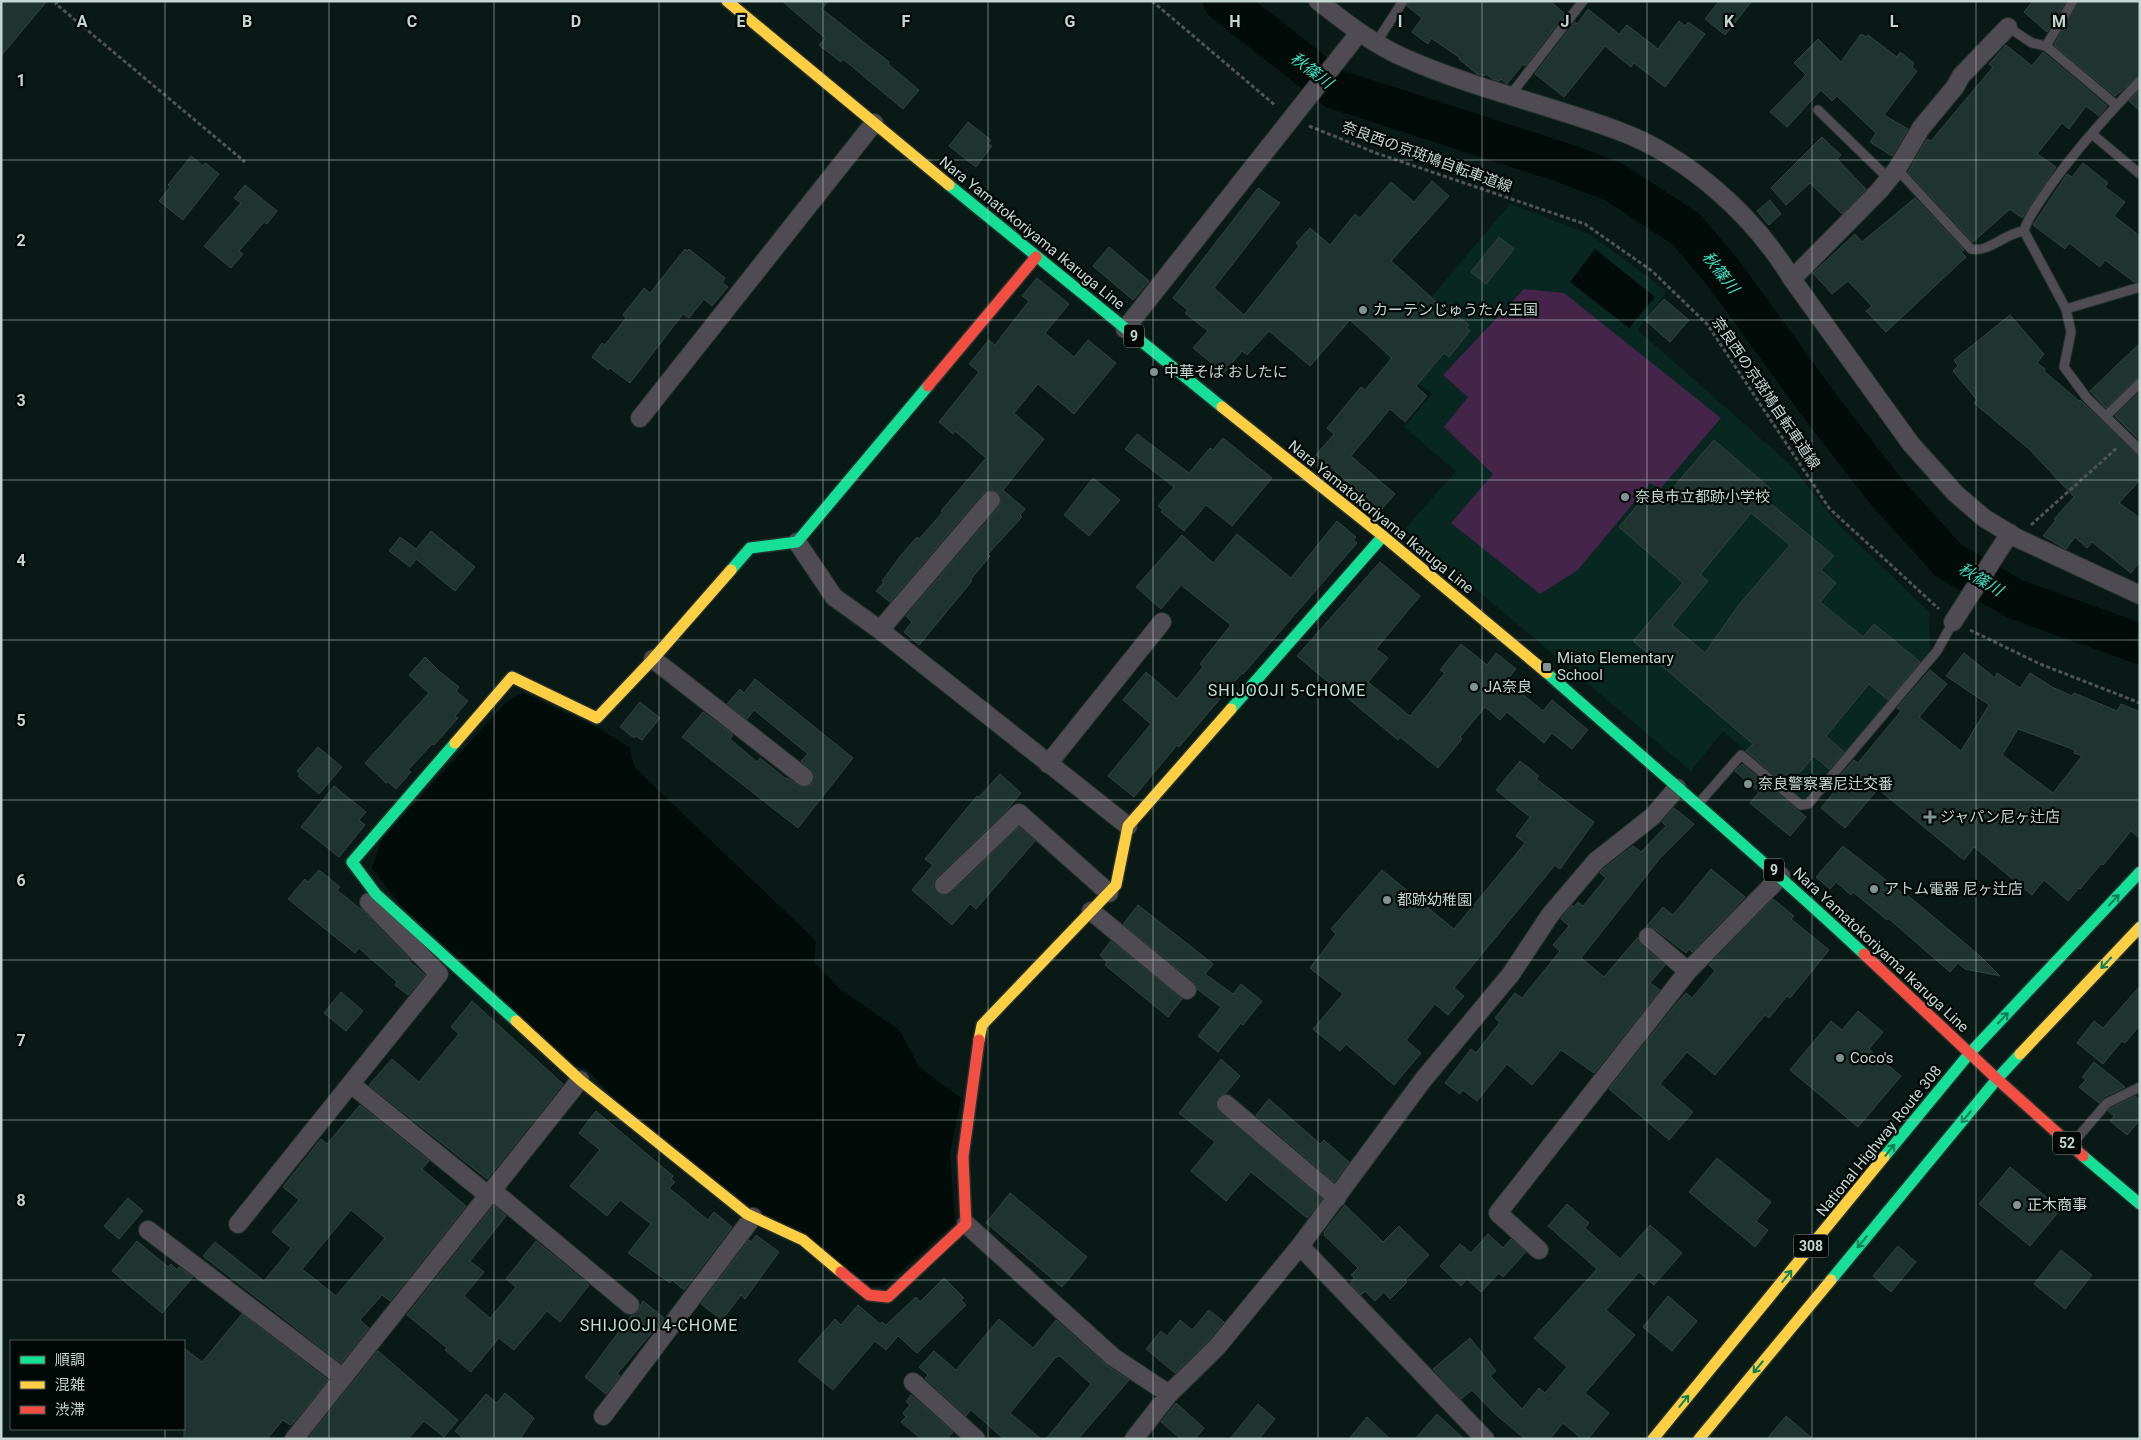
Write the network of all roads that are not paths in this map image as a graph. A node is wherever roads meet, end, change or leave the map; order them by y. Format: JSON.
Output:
{"nodes":[{"id":1,"x":727,"y":1,"type":"edge"},
{"id":2,"x":1318,"y":1,"type":"edge"},
{"id":3,"x":1403,"y":1,"type":"edge"},
{"id":4,"x":1583,"y":1,"type":"edge"},
{"id":5,"x":2073,"y":1,"type":"edge"},
{"id":6,"x":2008,"y":27,"type":"joint"},
{"id":7,"x":1359,"y":34,"type":"junction"},
{"id":8,"x":1376,"y":43,"type":"junction"},
{"id":9,"x":2046,"y":46,"type":"junction"},
{"id":10,"x":2140,"y":81,"type":"edge"},
{"id":11,"x":1510,"y":97,"type":"junction"},
{"id":12,"x":2116,"y":106,"type":"junction"},
{"id":13,"x":1818,"y":110,"type":"dead end"},
{"id":14,"x":874,"y":123,"type":"junction"},
{"id":15,"x":2092,"y":134,"type":"junction"},
{"id":16,"x":1893,"y":174,"type":"junction"},
{"id":17,"x":2140,"y":174,"type":"edge"},
{"id":18,"x":2024,"y":231,"type":"junction"},
{"id":19,"x":1036,"y":257,"type":"junction"},
{"id":20,"x":1792,"y":279,"type":"junction"},
{"id":21,"x":2140,"y":288,"type":"edge"},
{"id":22,"x":2066,"y":309,"type":"junction"},
{"id":23,"x":1125,"y":329,"type":"junction"},
{"id":24,"x":2140,"y":384,"type":"edge"},
{"id":25,"x":2106,"y":416,"type":"junction"},
{"id":26,"x":640,"y":418,"type":"dead end"},
{"id":27,"x":2140,"y":450,"type":"edge"},
{"id":28,"x":991,"y":500,"type":"dead end"},
{"id":29,"x":1383,"y":536,"type":"junction"},
{"id":30,"x":2012,"y":536,"type":"junction"},
{"id":31,"x":797,"y":542,"type":"junction"},
{"id":32,"x":2140,"y":595,"type":"edge"},
{"id":33,"x":1955,"y":619,"type":"joint"},
{"id":34,"x":1162,"y":622,"type":"dead end"},
{"id":35,"x":880,"y":630,"type":"junction"},
{"id":36,"x":653,"y":659,"type":"junction"},
{"id":37,"x":1048,"y":764,"type":"junction"},
{"id":38,"x":804,"y":778,"type":"dead end"},
{"id":39,"x":1678,"y":788,"type":"junction"},
{"id":40,"x":1697,"y":805,"type":"junction"},
{"id":41,"x":1128,"y":826,"type":"junction"},
{"id":42,"x":2140,"y":872,"type":"edge"},
{"id":43,"x":1781,"y":876,"type":"junction"},
{"id":44,"x":944,"y":885,"type":"dead end"},
{"id":45,"x":1109,"y":893,"type":"junction"},
{"id":46,"x":376,"y":894,"type":"junction"},
{"id":47,"x":1091,"y":911,"type":"junction"},
{"id":48,"x":2140,"y":927,"type":"edge"},
{"id":49,"x":1648,"y":937,"type":"dead end"},
{"id":50,"x":1688,"y":971,"type":"junction"},
{"id":51,"x":1187,"y":990,"type":"dead end"},
{"id":52,"x":1970,"y":1054,"type":"junction"},
{"id":53,"x":1997,"y":1079,"type":"junction"},
{"id":54,"x":580,"y":1080,"type":"junction"},
{"id":55,"x":351,"y":1084,"type":"junction"},
{"id":56,"x":2140,"y":1087,"type":"edge"},
{"id":57,"x":1226,"y":1104,"type":"dead end"},
{"id":58,"x":2070,"y":1146,"type":"junction"},
{"id":59,"x":491,"y":1193,"type":"junction"},
{"id":60,"x":1336,"y":1198,"type":"junction"},
{"id":61,"x":2140,"y":1204,"type":"edge"},
{"id":62,"x":753,"y":1217,"type":"junction"},
{"id":63,"x":238,"y":1224,"type":"dead end"},
{"id":64,"x":966,"y":1224,"type":"junction"},
{"id":65,"x":148,"y":1230,"type":"dead end"},
{"id":66,"x":1300,"y":1246,"type":"junction"},
{"id":67,"x":1539,"y":1250,"type":"dead end"},
{"id":68,"x":630,"y":1305,"type":"dead end"},
{"id":69,"x":342,"y":1377,"type":"junction"},
{"id":70,"x":913,"y":1382,"type":"dead end"},
{"id":71,"x":1169,"y":1394,"type":"junction"},
{"id":72,"x":603,"y":1416,"type":"dead end"},
{"id":73,"x":294,"y":1439,"type":"edge"},
{"id":74,"x":976,"y":1439,"type":"edge"},
{"id":75,"x":1134,"y":1439,"type":"edge"},
{"id":76,"x":1486,"y":1439,"type":"edge"},
{"id":77,"x":1653,"y":1439,"type":"edge"},
{"id":78,"x":1699,"y":1439,"type":"edge"}],
"edges":[{"from":1,"to":14,"type":"main road","name":"Nara Yamatokoriyama Ikaruga Line","number":"9"},
{"from":2,"to":7,"type":"street"},
{"from":3,"to":8,"type":"lane"},
{"from":4,"to":11,"type":"lane"},
{"from":5,"to":9,"type":"lane"},
{"from":6,"to":9,"type":"lane"},
{"from":6,"to":16,"type":"street"},
{"from":7,"to":8,"type":"street"},
{"from":7,"to":23,"type":"street"},
{"from":8,"to":11,"type":"street"},
{"from":9,"to":12,"type":"lane"},
{"from":10,"to":12,"type":"lane"},
{"from":11,"to":20,"type":"street"},
{"from":12,"to":15,"type":"lane"},
{"from":13,"to":16,"type":"lane"},
{"from":14,"to":19,"type":"main road","name":"Nara Yamatokoriyama Ikaruga Line","number":"9"},
{"from":14,"to":26,"type":"street"},
{"from":15,"to":17,"type":"lane"},
{"from":15,"to":18,"type":"lane"},
{"from":16,"to":18,"type":"lane"},
{"from":16,"to":20,"type":"street"},
{"from":18,"to":22,"type":"lane"},
{"from":19,"to":23,"type":"main road","name":"Nara Yamatokoriyama Ikaruga Line","number":"9"},
{"from":19,"to":31,"type":"main road"},
{"from":20,"to":30,"type":"street"},
{"from":21,"to":22,"type":"lane"},
{"from":22,"to":25,"type":"lane"},
{"from":23,"to":29,"type":"main road","name":"Nara Yamatokoriyama Ikaruga Line","number":"9"},
{"from":24,"to":25,"type":"lane"},
{"from":25,"to":27,"type":"lane"},
{"from":28,"to":35,"type":"street"},
{"from":29,"to":39,"type":"main road","name":"Nara Yamatokoriyama Ikaruga Line","number":"9"},
{"from":29,"to":41,"type":"main road"},
{"from":30,"to":32,"type":"street"},
{"from":30,"to":33,"type":"street"},
{"from":31,"to":35,"type":"street"},
{"from":31,"to":36,"type":"main road"},
{"from":33,"to":40,"type":"lane"},
{"from":34,"to":37,"type":"street"},
{"from":35,"to":37,"type":"street"},
{"from":36,"to":38,"type":"street"},
{"from":36,"to":46,"type":"main road"},
{"from":37,"to":41,"type":"street"},
{"from":39,"to":40,"type":"main road","name":"Nara Yamatokoriyama Ikaruga Line","number":"9"},
{"from":39,"to":60,"type":"street"},
{"from":40,"to":43,"type":"main road","name":"Nara Yamatokoriyama Ikaruga Line","number":"9"},
{"from":41,"to":45,"type":"main road"},
{"from":52,"to":42,"type":"main road","name":"National Highway Route 308","number":"308","one_way":true},
{"from":43,"to":50,"type":"street"},
{"from":43,"to":52,"type":"main road","name":"Nara Yamatokoriyama Ikaruga Line","number":"9"},
{"from":44,"to":45,"type":"street"},
{"from":45,"to":47,"type":"main road"},
{"from":46,"to":54,"type":"main road"},
{"from":46,"to":55,"type":"street"},
{"from":47,"to":51,"type":"street"},
{"from":47,"to":64,"type":"main road"},
{"from":48,"to":53,"type":"main road","number":"308","one_way":true},
{"from":49,"to":50,"type":"street"},
{"from":50,"to":67,"type":"street"},
{"from":52,"to":53,"type":"main road","name":"Nara Yamatokoriyama Ikaruga Line","number":"9"},
{"from":77,"to":52,"type":"main road","name":"National Highway Route 308","number":"308","one_way":true},
{"from":53,"to":58,"type":"main road","number":"52"},
{"from":53,"to":78,"type":"main road","number":"308","one_way":true},
{"from":54,"to":59,"type":"street"},
{"from":54,"to":62,"type":"main road"},
{"from":55,"to":59,"type":"street"},
{"from":55,"to":63,"type":"street"},
{"from":56,"to":58,"type":"lane"},
{"from":57,"to":60,"type":"street"},
{"from":58,"to":61,"type":"main road","number":"52"},
{"from":59,"to":68,"type":"street"},
{"from":59,"to":69,"type":"street"},
{"from":60,"to":66,"type":"street"},
{"from":62,"to":64,"type":"main road"},
{"from":62,"to":72,"type":"street"},
{"from":64,"to":71,"type":"street"},
{"from":65,"to":69,"type":"street"},
{"from":66,"to":71,"type":"street"},
{"from":66,"to":76,"type":"street"},
{"from":69,"to":73,"type":"street"},
{"from":70,"to":74,"type":"street"},
{"from":71,"to":75,"type":"street"}]}
